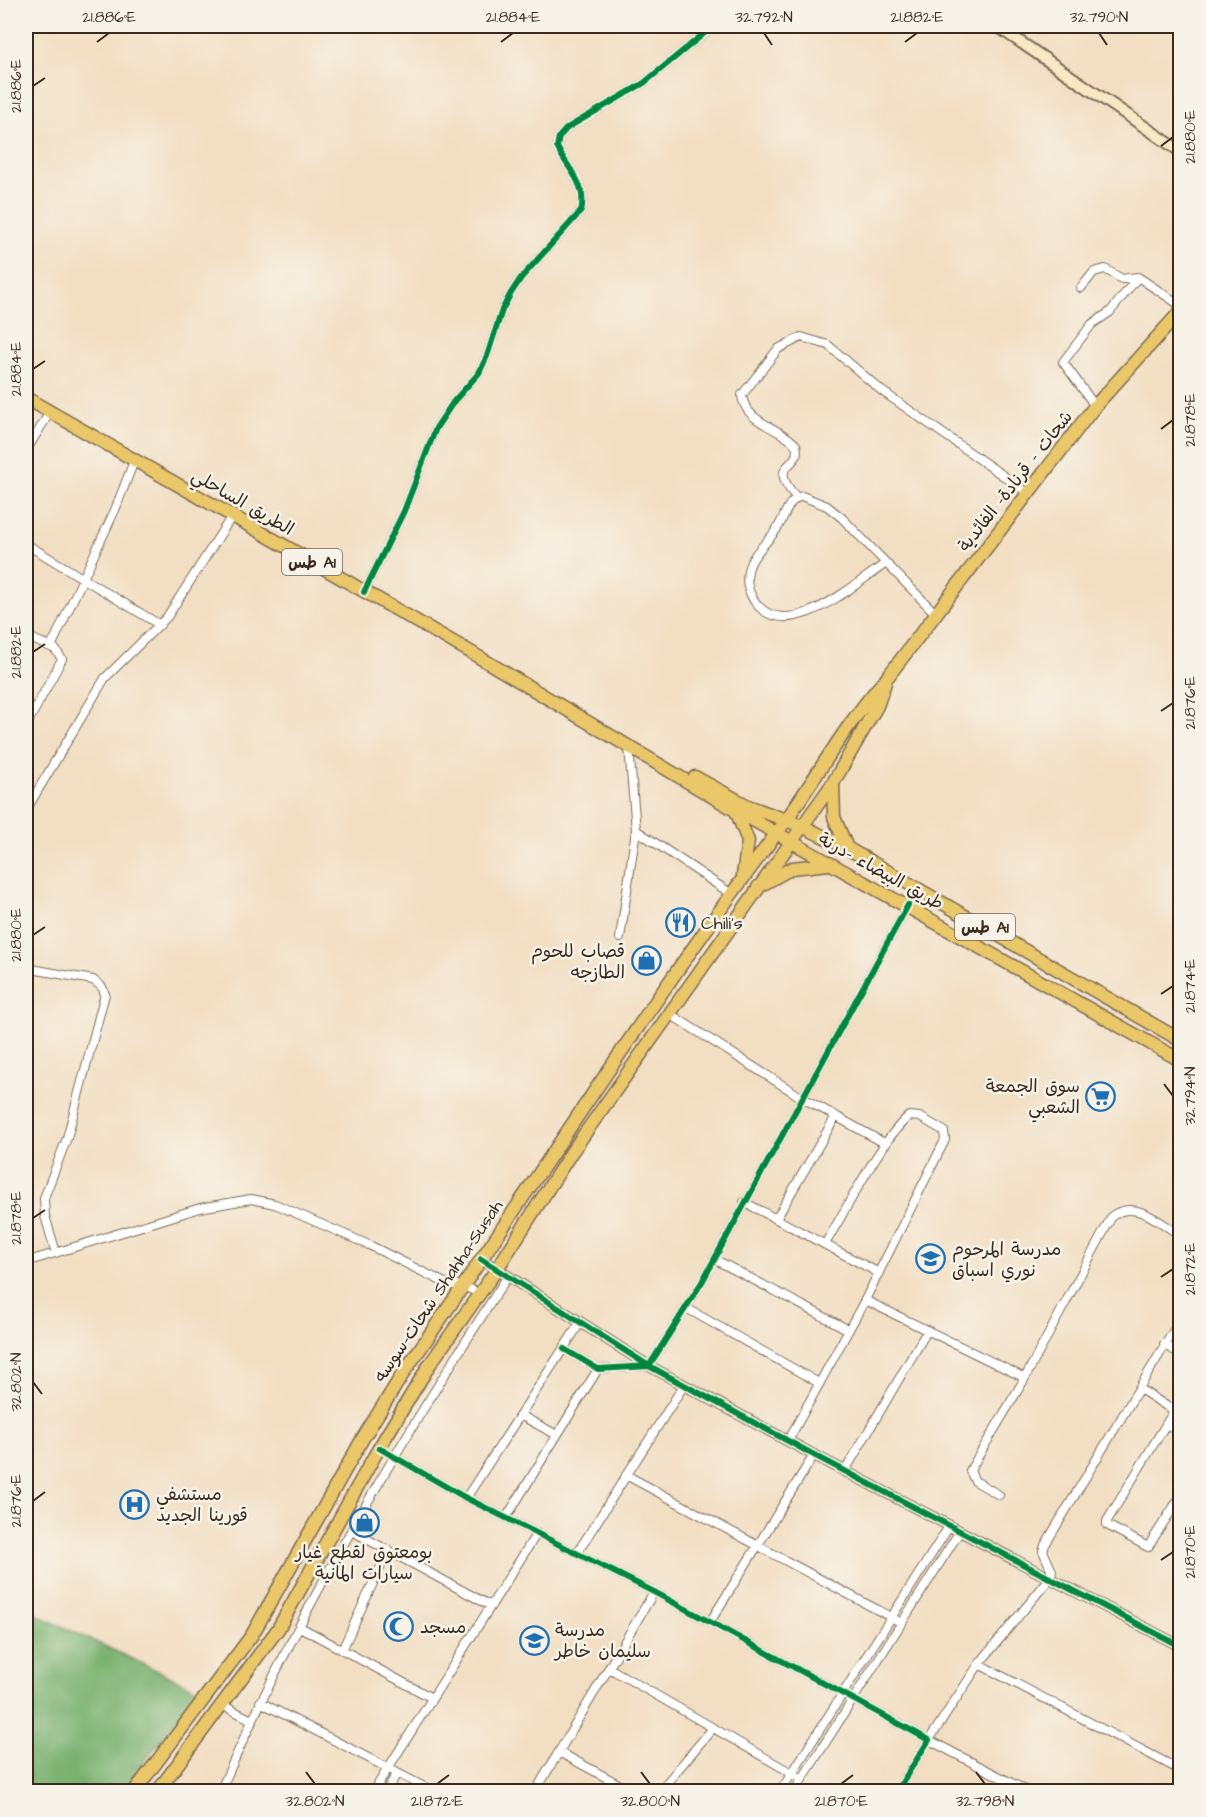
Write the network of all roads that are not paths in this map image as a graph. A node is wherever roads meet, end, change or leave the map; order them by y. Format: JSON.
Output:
{"nodes":[{"id":1,"x":713,"y":26,"type":"edge"},
{"id":2,"x":997,"y":26,"type":"edge"},
{"id":3,"x":1180,"y":151,"type":"edge"},
{"id":4,"x":1138,"y":277,"type":"junction"},
{"id":5,"x":1081,"y":288,"type":"dead end"},
{"id":6,"x":1180,"y":305,"type":"edge"},
{"id":7,"x":1180,"y":312,"type":"edge"},
{"id":8,"x":26,"y":398,"type":"edge"},
{"id":9,"x":1095,"y":406,"type":"junction"},
{"id":10,"x":50,"y":412,"type":"junction"},
{"id":11,"x":26,"y":451,"type":"edge"},
{"id":12,"x":134,"y":460,"type":"junction"},
{"id":13,"x":1028,"y":492,"type":"junction"},
{"id":14,"x":796,"y":497,"type":"junction"},
{"id":15,"x":232,"y":516,"type":"junction"},
{"id":16,"x":26,"y":544,"type":"edge"},
{"id":17,"x":885,"y":564,"type":"junction"},
{"id":18,"x":83,"y":579,"type":"junction"},
{"id":19,"x":364,"y":592,"type":"junction"},
{"id":20,"x":935,"y":613,"type":"junction"},
{"id":21,"x":160,"y":625,"type":"junction"},
{"id":22,"x":26,"y":636,"type":"edge"},
{"id":23,"x":51,"y":647,"type":"junction"},
{"id":24,"x":886,"y":679,"type":"junction"},
{"id":25,"x":26,"y":726,"type":"edge"},
{"id":26,"x":598,"y":727,"type":"junction"},
{"id":27,"x":629,"y":747,"type":"junction"},
{"id":28,"x":833,"y":783,"type":"junction"},
{"id":29,"x":26,"y":810,"type":"edge"},
{"id":30,"x":735,"y":810,"type":"junction"},
{"id":31,"x":786,"y":820,"type":"junction"},
{"id":32,"x":802,"y":826,"type":"junction"},
{"id":33,"x":636,"y":830,"type":"junction"},
{"id":34,"x":776,"y":833,"type":"junction"},
{"id":35,"x":791,"y":842,"type":"junction"},
{"id":36,"x":847,"y":848,"type":"junction"},
{"id":37,"x":830,"y":864,"type":"junction"},
{"id":38,"x":743,"y":875,"type":"junction"},
{"id":39,"x":758,"y":887,"type":"junction"},
{"id":40,"x":730,"y":893,"type":"junction"},
{"id":41,"x":908,"y":905,"type":"junction"},
{"id":42,"x":620,"y":938,"type":"dead end"},
{"id":43,"x":26,"y":968,"type":"edge"},
{"id":44,"x":670,"y":1014,"type":"junction"},
{"id":45,"x":1180,"y":1040,"type":"edge"},
{"id":46,"x":1180,"y":1060,"type":"edge"},
{"id":47,"x":801,"y":1096,"type":"junction"},
{"id":48,"x":836,"y":1116,"type":"junction"},
{"id":49,"x":886,"y":1144,"type":"junction"},
{"id":50,"x":744,"y":1202,"type":"junction"},
{"id":51,"x":776,"y":1219,"type":"junction"},
{"id":52,"x":1180,"y":1235,"type":"edge"},
{"id":53,"x":825,"y":1245,"type":"junction"},
{"id":54,"x":56,"y":1253,"type":"junction"},
{"id":55,"x":481,"y":1259,"type":"junction"},
{"id":56,"x":714,"y":1259,"type":"junction"},
{"id":57,"x":26,"y":1262,"type":"edge"},
{"id":58,"x":497,"y":1269,"type":"junction"},
{"id":59,"x":879,"y":1273,"type":"junction"},
{"id":60,"x":508,"y":1276,"type":"junction"},
{"id":61,"x":464,"y":1286,"type":"junction"},
{"id":62,"x":478,"y":1293,"type":"junction"},
{"id":63,"x":865,"y":1300,"type":"junction"},
{"id":64,"x":686,"y":1308,"type":"junction"},
{"id":65,"x":1180,"y":1320,"type":"edge"},
{"id":66,"x":580,"y":1323,"type":"junction"},
{"id":67,"x":849,"y":1330,"type":"junction"},
{"id":68,"x":927,"y":1331,"type":"junction"},
{"id":69,"x":1164,"y":1344,"type":"junction"},
{"id":70,"x":564,"y":1349,"type":"junction"},
{"id":71,"x":1180,"y":1353,"type":"edge"},
{"id":72,"x":650,"y":1366,"type":"junction"},
{"id":73,"x":598,"y":1369,"type":"junction"},
{"id":74,"x":1025,"y":1378,"type":"junction"},
{"id":75,"x":819,"y":1383,"type":"junction"},
{"id":76,"x":684,"y":1385,"type":"junction"},
{"id":77,"x":1140,"y":1389,"type":"junction"},
{"id":78,"x":520,"y":1415,"type":"junction"},
{"id":79,"x":1167,"y":1424,"type":"junction"},
{"id":80,"x":1180,"y":1433,"type":"edge"},
{"id":81,"x":557,"y":1435,"type":"junction"},
{"id":82,"x":788,"y":1441,"type":"junction"},
{"id":83,"x":379,"y":1448,"type":"junction"},
{"id":84,"x":814,"y":1455,"type":"junction"},
{"id":85,"x":395,"y":1457,"type":"junction"},
{"id":86,"x":845,"y":1471,"type":"junction"},
{"id":87,"x":626,"y":1476,"type":"junction"},
{"id":88,"x":999,"y":1496,"type":"dead end"},
{"id":89,"x":1180,"y":1497,"type":"edge"},
{"id":90,"x":466,"y":1498,"type":"junction"},
{"id":91,"x":506,"y":1518,"type":"junction"},
{"id":92,"x":950,"y":1525,"type":"junction"},
{"id":93,"x":352,"y":1531,"type":"junction"},
{"id":94,"x":960,"y":1531,"type":"junction"},
{"id":95,"x":537,"y":1533,"type":"junction"},
{"id":96,"x":757,"y":1547,"type":"junction"},
{"id":97,"x":388,"y":1551,"type":"junction"},
{"id":98,"x":577,"y":1553,"type":"junction"},
{"id":99,"x":1050,"y":1578,"type":"junction"},
{"id":100,"x":654,"y":1592,"type":"junction"},
{"id":101,"x":491,"y":1606,"type":"junction"},
{"id":102,"x":891,"y":1617,"type":"junction"},
{"id":103,"x":710,"y":1622,"type":"junction"},
{"id":104,"x":902,"y":1623,"type":"junction"},
{"id":105,"x":300,"y":1627,"type":"junction"},
{"id":106,"x":1180,"y":1646,"type":"edge"},
{"id":107,"x":342,"y":1650,"type":"junction"},
{"id":108,"x":980,"y":1664,"type":"junction"},
{"id":109,"x":609,"y":1668,"type":"junction"},
{"id":110,"x":843,"y":1692,"type":"junction"},
{"id":111,"x":432,"y":1698,"type":"junction"},
{"id":112,"x":854,"y":1698,"type":"junction"},
{"id":113,"x":260,"y":1702,"type":"junction"},
{"id":114,"x":222,"y":1705,"type":"junction"},
{"id":115,"x":252,"y":1720,"type":"junction"},
{"id":116,"x":712,"y":1728,"type":"junction"},
{"id":117,"x":929,"y":1740,"type":"junction"},
{"id":118,"x":561,"y":1753,"type":"junction"},
{"id":119,"x":388,"y":1768,"type":"junction"},
{"id":120,"x":1180,"y":1770,"type":"edge"},
{"id":121,"x":397,"y":1773,"type":"junction"},
{"id":122,"x":791,"y":1773,"type":"junction"},
{"id":123,"x":802,"y":1779,"type":"junction"},
{"id":124,"x":134,"y":1791,"type":"edge"},
{"id":125,"x":157,"y":1791,"type":"edge"},
{"id":126,"x":220,"y":1791,"type":"edge"},
{"id":127,"x":373,"y":1791,"type":"edge"},
{"id":128,"x":386,"y":1791,"type":"edge"},
{"id":129,"x":434,"y":1791,"type":"edge"},
{"id":130,"x":536,"y":1791,"type":"edge"},
{"id":131,"x":633,"y":1791,"type":"edge"},
{"id":132,"x":659,"y":1791,"type":"edge"},
{"id":133,"x":780,"y":1791,"type":"edge"},
{"id":134,"x":794,"y":1791,"type":"edge"},
{"id":135,"x":896,"y":1791,"type":"edge"},
{"id":136,"x":1029,"y":1791,"type":"edge"}],
"edges":[{"from":1,"to":19,"type":"street"},
{"from":2,"to":3,"type":"main road"},
{"from":4,"to":5,"type":"street"},
{"from":4,"to":6,"type":"street"},
{"from":4,"to":9,"type":"street"},
{"from":7,"to":9,"type":"main road","name":"شحات - قرنادة- الفائدية"},
{"from":8,"to":10,"type":"main road","name":"الطريق الساحلي","number":"طس A1"},
{"from":9,"to":13,"type":"main road","name":"شحات - قرنادة- الفائدية"},
{"from":10,"to":11,"type":"street"},
{"from":10,"to":12,"type":"main road","name":"الطريق الساحلي","number":"طس A1"},
{"from":12,"to":15,"type":"main road","name":"الطريق الساحلي","number":"طس A1"},
{"from":12,"to":18,"type":"street"},
{"from":13,"to":14,"type":"street"},
{"from":13,"to":20,"type":"main road","name":"شحات - قرنادة- الفائدية"},
{"from":14,"to":17,"type":"street"},
{"from":14,"to":17,"type":"street"},
{"from":15,"to":19,"type":"main road","name":"الطريق الساحلي","number":"طس A1"},
{"from":15,"to":21,"type":"street"},
{"from":16,"to":18,"type":"street"},
{"from":17,"to":20,"type":"street"},
{"from":18,"to":21,"type":"street"},
{"from":18,"to":23,"type":"street"},
{"from":19,"to":26,"type":"main road","name":"الطريق الساحلي","number":"طس A1"},
{"from":20,"to":24,"type":"main road","name":"شحات - قرنادة- الفائدية"},
{"from":21,"to":29,"type":"street"},
{"from":22,"to":23,"type":"street"},
{"from":23,"to":25,"type":"street"},
{"from":24,"to":28,"type":"main road","name":"شحات-سوسه Shahha-Susah"},
{"from":24,"to":31,"type":"main road","name":"شحات-سوسه Shahha-Susah"},
{"from":26,"to":27,"type":"main road","name":"طريق البيضاء -درنة","number":"طس A1"},
{"from":26,"to":31,"type":"main road","name":"طريق البيضاء -درنة"},
{"from":27,"to":30,"type":"main road","name":"طريق البيضاء -درنة","number":"طس A1"},
{"from":27,"to":33,"type":"street"},
{"from":28,"to":32,"type":"main road","name":"شحات-سوسه Shahha-Susah"},
{"from":28,"to":36,"type":"main road"},
{"from":30,"to":34,"type":"main road","name":"طريق البيضاء -درنة","number":"طس A1"},
{"from":30,"to":38,"type":"main road"},
{"from":31,"to":32,"type":"main road","name":"طريق البيضاء -درنة","number":"طس A1"},
{"from":31,"to":34,"type":"main road","name":"شحات-سوسه Shahha-Susah"},
{"from":32,"to":35,"type":"main road","name":"شحات-سوسه Shahha-Susah"},
{"from":32,"to":36,"type":"main road","name":"طريق البيضاء -درنة","number":"طس A1"},
{"from":33,"to":40,"type":"street"},
{"from":33,"to":42,"type":"street"},
{"from":34,"to":35,"type":"main road","name":"طريق البيضاء -درنة","number":"طس A1"},
{"from":34,"to":38,"type":"main road","name":"شحات-سوسه Shahha-Susah"},
{"from":35,"to":37,"type":"main road","name":"طريق البيضاء -درنة","number":"طس A1"},
{"from":35,"to":39,"type":"main road","name":"شحات-سوسه Shahha-Susah"},
{"from":36,"to":45,"type":"main road","name":"طريق البيضاء -درنة","number":"طس A1"},
{"from":37,"to":39,"type":"main road"},
{"from":37,"to":41,"type":"main road","name":"طريق البيضاء -درنة","number":"طس A1"},
{"from":38,"to":40,"type":"main road","name":"شحات-سوسه Shahha-Susah"},
{"from":39,"to":44,"type":"main road","name":"شحات-سوسه Shahha-Susah"},
{"from":40,"to":55,"type":"main road","name":"شحات-سوسه Shahha-Susah"},
{"from":41,"to":46,"type":"main road","name":"طريق البيضاء -درنة","number":"طس A1"},
{"from":41,"to":47,"type":"street"},
{"from":43,"to":54,"type":"street"},
{"from":44,"to":47,"type":"street"},
{"from":44,"to":58,"type":"main road","name":"شحات-سوسه Shahha-Susah"},
{"from":47,"to":48,"type":"street"},
{"from":47,"to":50,"type":"street"},
{"from":48,"to":49,"type":"street"},
{"from":48,"to":51,"type":"street"},
{"from":49,"to":53,"type":"street"},
{"from":49,"to":59,"type":"street"},
{"from":50,"to":51,"type":"street"},
{"from":50,"to":56,"type":"street"},
{"from":51,"to":53,"type":"street"},
{"from":52,"to":74,"type":"street"},
{"from":53,"to":59,"type":"street"},
{"from":54,"to":57,"type":"street"},
{"from":54,"to":61,"type":"street"},
{"from":55,"to":58,"type":"street"},
{"from":55,"to":61,"type":"main road","name":"شحات-سوسه Shahha-Susah"},
{"from":56,"to":64,"type":"street"},
{"from":56,"to":67,"type":"street"},
{"from":58,"to":60,"type":"street"},
{"from":58,"to":62,"type":"main road","name":"شحات-سوسه Shahha-Susah"},
{"from":59,"to":63,"type":"street"},
{"from":60,"to":66,"type":"street"},
{"from":60,"to":85,"type":"street"},
{"from":61,"to":62,"type":"street"},
{"from":61,"to":124,"type":"main road","name":"شحات-سوسه Shahha-Susah"},
{"from":62,"to":83,"type":"main road","name":"شحات-سوسه Shahha-Susah"},
{"from":63,"to":67,"type":"street"},
{"from":63,"to":68,"type":"street"},
{"from":64,"to":72,"type":"street"},
{"from":64,"to":75,"type":"street"},
{"from":65,"to":69,"type":"street"},
{"from":66,"to":70,"type":"street"},
{"from":66,"to":72,"type":"street"},
{"from":67,"to":75,"type":"street"},
{"from":68,"to":74,"type":"street"},
{"from":68,"to":86,"type":"street"},
{"from":69,"to":71,"type":"street"},
{"from":69,"to":77,"type":"street"},
{"from":70,"to":73,"type":"street"},
{"from":70,"to":78,"type":"street"},
{"from":72,"to":73,"type":"street"},
{"from":72,"to":76,"type":"street"},
{"from":73,"to":81,"type":"street"},
{"from":74,"to":88,"type":"street"},
{"from":75,"to":82,"type":"street"},
{"from":76,"to":82,"type":"street"},
{"from":76,"to":87,"type":"street"},
{"from":77,"to":79,"type":"street"},
{"from":77,"to":99,"type":"street"},
{"from":78,"to":81,"type":"street"},
{"from":78,"to":90,"type":"street"},
{"from":79,"to":80,"type":"street"},
{"from":79,"to":89,"type":"street"},
{"from":81,"to":91,"type":"street"},
{"from":82,"to":84,"type":"street"},
{"from":83,"to":85,"type":"street"},
{"from":83,"to":114,"type":"main road","name":"شحات-سوسه Shahha-Susah"},
{"from":84,"to":86,"type":"street"},
{"from":84,"to":96,"type":"street"},
{"from":85,"to":90,"type":"street"},
{"from":85,"to":93,"type":"street"},
{"from":86,"to":92,"type":"street"},
{"from":87,"to":96,"type":"street"},
{"from":87,"to":98,"type":"street"},
{"from":90,"to":91,"type":"street"},
{"from":91,"to":95,"type":"street"},
{"from":92,"to":94,"type":"street"},
{"from":92,"to":102,"type":"street"},
{"from":93,"to":97,"type":"street"},
{"from":93,"to":105,"type":"street"},
{"from":94,"to":99,"type":"street"},
{"from":94,"to":104,"type":"street"},
{"from":95,"to":98,"type":"street"},
{"from":95,"to":101,"type":"street"},
{"from":96,"to":102,"type":"street"},
{"from":96,"to":103,"type":"street"},
{"from":97,"to":101,"type":"street"},
{"from":97,"to":107,"type":"street"},
{"from":98,"to":100,"type":"street"},
{"from":99,"to":106,"type":"street"},
{"from":99,"to":108,"type":"street"},
{"from":100,"to":103,"type":"street"},
{"from":100,"to":109,"type":"street"},
{"from":101,"to":111,"type":"street"},
{"from":102,"to":104,"type":"street"},
{"from":102,"to":110,"type":"street"},
{"from":103,"to":110,"type":"street"},
{"from":104,"to":112,"type":"street"},
{"from":105,"to":107,"type":"street"},
{"from":105,"to":113,"type":"street"},
{"from":107,"to":111,"type":"street"},
{"from":108,"to":117,"type":"street"},
{"from":108,"to":120,"type":"street"},
{"from":109,"to":116,"type":"street"},
{"from":109,"to":118,"type":"street"},
{"from":110,"to":112,"type":"street"},
{"from":110,"to":122,"type":"street"},
{"from":111,"to":119,"type":"street"},
{"from":112,"to":117,"type":"street"},
{"from":112,"to":123,"type":"street"},
{"from":113,"to":115,"type":"street"},
{"from":113,"to":119,"type":"street"},
{"from":114,"to":115,"type":"street"},
{"from":114,"to":125,"type":"main road","name":"شحات-سوسه Shahha-Susah"},
{"from":115,"to":126,"type":"street"},
{"from":116,"to":122,"type":"street"},
{"from":116,"to":132,"type":"street"},
{"from":117,"to":135,"type":"street"},
{"from":117,"to":136,"type":"street"},
{"from":118,"to":130,"type":"street"},
{"from":118,"to":131,"type":"street"},
{"from":119,"to":121,"type":"street"},
{"from":119,"to":127,"type":"street"},
{"from":121,"to":128,"type":"street"},
{"from":121,"to":129,"type":"street"},
{"from":122,"to":123,"type":"street"},
{"from":122,"to":133,"type":"street"},
{"from":123,"to":134,"type":"street"}]}
